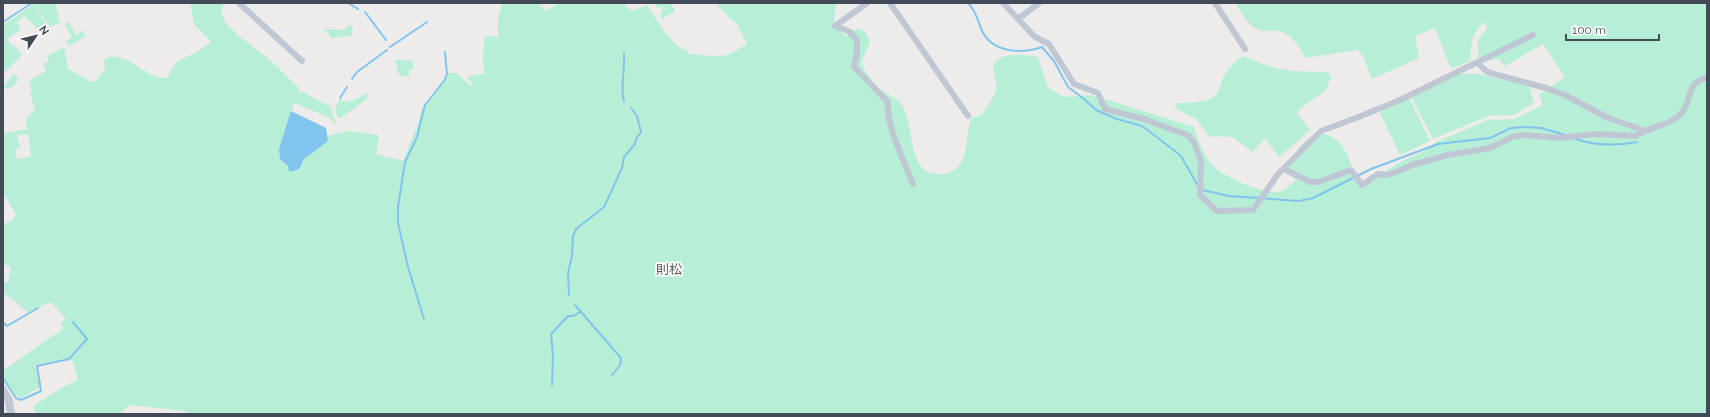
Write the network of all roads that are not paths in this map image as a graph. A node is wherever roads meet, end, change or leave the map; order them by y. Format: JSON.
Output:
{"nodes":[{"id":1,"x":239,"y":3,"type":"edge"},
{"id":2,"x":867,"y":3,"type":"edge"},
{"id":3,"x":890,"y":3,"type":"edge"},
{"id":4,"x":1003,"y":3,"type":"edge"},
{"id":5,"x":1040,"y":3,"type":"edge"},
{"id":6,"x":1215,"y":3,"type":"edge"},
{"id":7,"x":1018,"y":19,"type":"junction"},
{"id":8,"x":1533,"y":35,"type":"dead end"},
{"id":9,"x":1246,"y":49,"type":"dead end"},
{"id":10,"x":302,"y":61,"type":"dead end"},
{"id":11,"x":1478,"y":63,"type":"junction"},
{"id":12,"x":1707,"y":78,"type":"edge"},
{"id":13,"x":968,"y":116,"type":"dead end"},
{"id":14,"x":1646,"y":131,"type":"junction"},
{"id":15,"x":1284,"y":169,"type":"junction"},
{"id":16,"x":913,"y":184,"type":"dead end"},
{"id":17,"x":3,"y":390,"type":"edge"},
{"id":18,"x":11,"y":414,"type":"edge"}],
"edges":[{"from":1,"to":10,"type":"street"},
{"from":2,"to":16,"type":"street"},
{"from":3,"to":13,"type":"street"},
{"from":4,"to":7,"type":"street"},
{"from":5,"to":7,"type":"street"},
{"from":6,"to":9,"type":"street"},
{"from":7,"to":15,"type":"street"},
{"from":8,"to":11,"type":"street"},
{"from":11,"to":14,"type":"street"},
{"from":11,"to":15,"type":"street"},
{"from":12,"to":14,"type":"street"},
{"from":14,"to":15,"type":"street"},
{"from":17,"to":18,"type":"street"}]}
